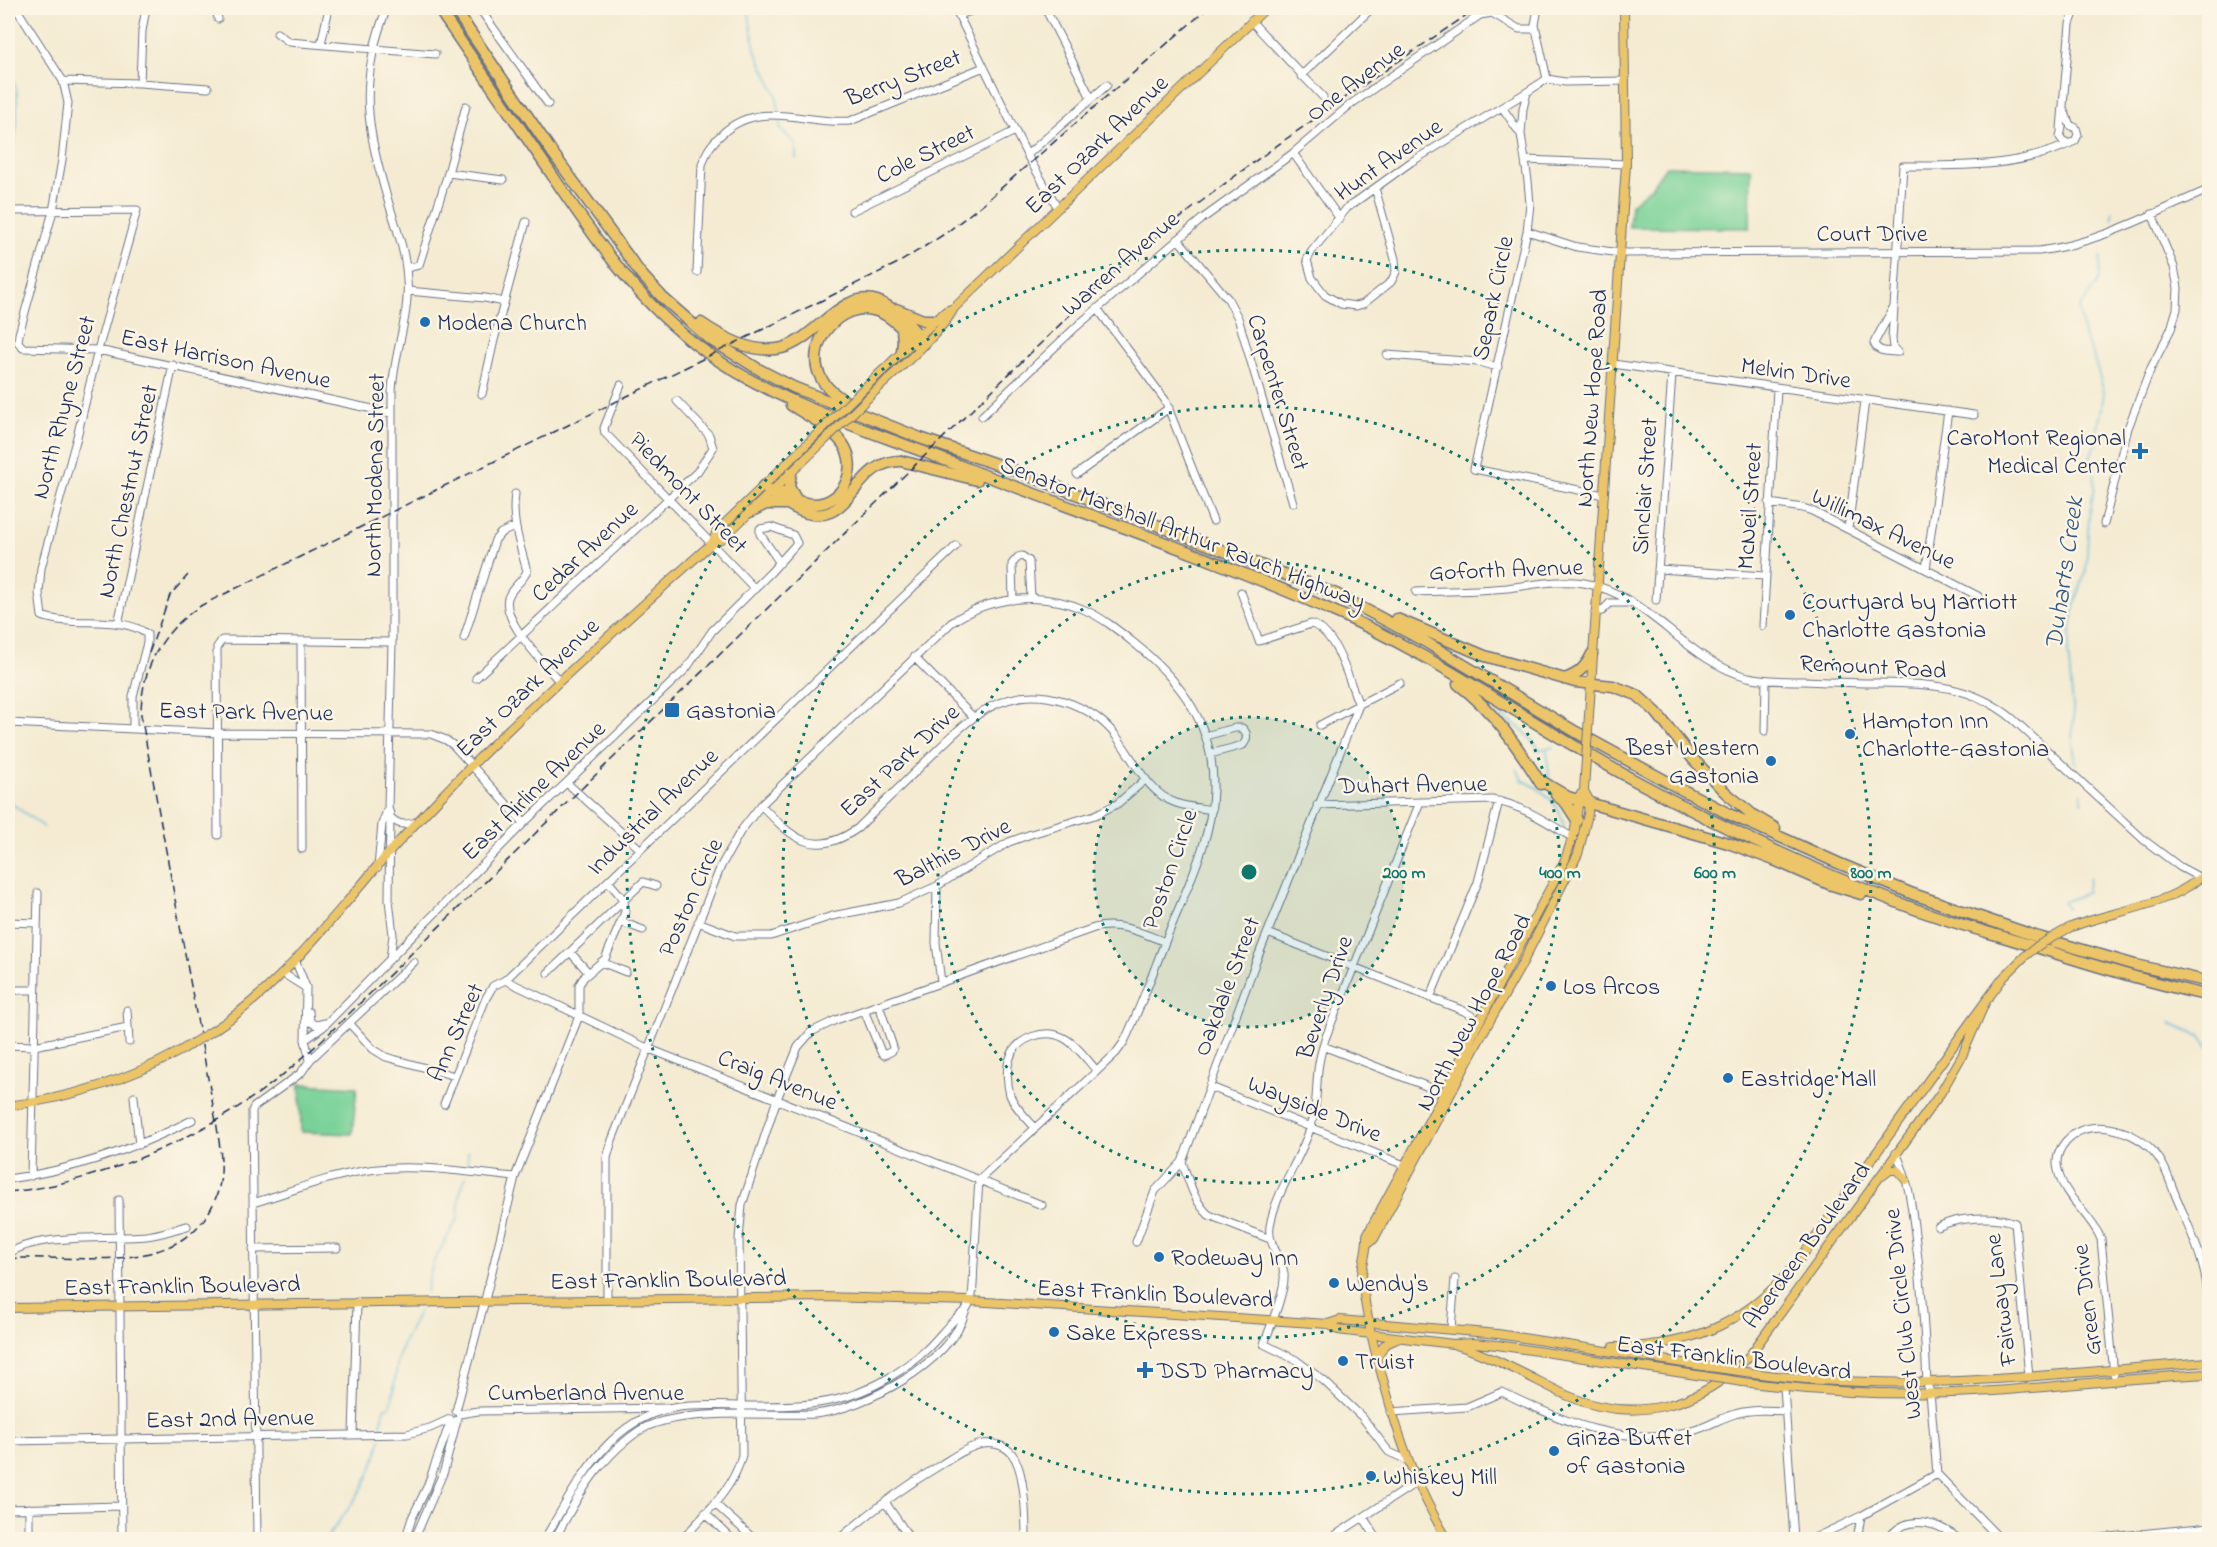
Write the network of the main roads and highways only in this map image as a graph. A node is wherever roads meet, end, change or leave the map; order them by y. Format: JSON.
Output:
{"nodes":[{"id":1,"x":438,"y":8,"type":"edge"},
{"id":2,"x":454,"y":8,"type":"edge"},
{"id":3,"x":1266,"y":8,"type":"edge"},
{"id":4,"x":1624,"y":8,"type":"edge"},
{"id":5,"x":663,"y":298,"type":"junction"},
{"id":6,"x":883,"y":304,"type":"junction"},
{"id":7,"x":954,"y":308,"type":"junction"},
{"id":8,"x":936,"y":320,"type":"junction"},
{"id":9,"x":902,"y":329,"type":"junction"},
{"id":10,"x":920,"y":342,"type":"junction"},
{"id":11,"x":902,"y":352,"type":"junction"},
{"id":12,"x":768,"y":390,"type":"junction"},
{"id":13,"x":869,"y":418,"type":"junction"},
{"id":14,"x":791,"y":473,"type":"junction"},
{"id":15,"x":770,"y":487,"type":"junction"},
{"id":16,"x":798,"y":501,"type":"junction"},
{"id":17,"x":787,"y":504,"type":"junction"},
{"id":18,"x":1058,"y":504,"type":"junction"},
{"id":19,"x":750,"y":512,"type":"junction"},
{"id":20,"x":712,"y":543,"type":"junction"},
{"id":21,"x":1336,"y":594,"type":"junction"},
{"id":22,"x":1592,"y":654,"type":"junction"},
{"id":23,"x":1438,"y":665,"type":"junction"},
{"id":24,"x":1564,"y":679,"type":"junction"},
{"id":25,"x":1591,"y":683,"type":"junction"},
{"id":26,"x":1538,"y":779,"type":"junction"},
{"id":27,"x":1584,"y":798,"type":"junction"},
{"id":28,"x":1576,"y":820,"type":"junction"},
{"id":29,"x":1815,"y":852,"type":"junction"},
{"id":30,"x":2210,"y":867,"type":"edge"},
{"id":31,"x":1904,"y":905,"type":"junction"},
{"id":32,"x":2210,"y":982,"type":"edge"},
{"id":33,"x":2210,"y":996,"type":"edge"},
{"id":34,"x":1985,"y":1003,"type":"junction"},
{"id":35,"x":8,"y":1106,"type":"edge"},
{"id":36,"x":1412,"y":1150,"type":"junction"},
{"id":37,"x":1413,"y":1169,"type":"junction"},
{"id":38,"x":1879,"y":1178,"type":"junction"},
{"id":39,"x":1906,"y":1180,"type":"road end"},
{"id":40,"x":1368,"y":1243,"type":"junction"},
{"id":41,"x":8,"y":1308,"type":"edge"},
{"id":42,"x":1369,"y":1322,"type":"junction"},
{"id":43,"x":1328,"y":1324,"type":"junction"},
{"id":44,"x":1371,"y":1334,"type":"junction"},
{"id":45,"x":1401,"y":1337,"type":"junction"},
{"id":46,"x":1454,"y":1344,"type":"junction"},
{"id":47,"x":1579,"y":1346,"type":"junction"},
{"id":48,"x":1377,"y":1359,"type":"junction"},
{"id":49,"x":2210,"y":1362,"type":"edge"},
{"id":50,"x":2210,"y":1374,"type":"edge"},
{"id":51,"x":1929,"y":1388,"type":"junction"},
{"id":52,"x":1444,"y":1538,"type":"edge"}],
"edges":[{"from":1,"to":12,"type":"highway","name":"Senator Marshall Arthur Rauch Highway"},
{"from":2,"to":5,"type":"highway","name":"Senator Marshall Arthur Rauch Highway"},
{"from":3,"to":7,"type":"main road","name":"East Ozark Avenue"},
{"from":4,"to":22,"type":"main road","name":"North New Hope Road"},
{"from":5,"to":6,"type":"highway"},
{"from":5,"to":13,"type":"highway","name":"Senator Marshall Arthur Rauch Highway"},
{"from":6,"to":8,"type":"highway"},
{"from":6,"to":10,"type":"highway"},
{"from":7,"to":8,"type":"main road","name":"East Ozark Avenue"},
{"from":7,"to":10,"type":"main road","name":"East Ozark Avenue"},
{"from":8,"to":10,"type":"main road","name":"East Ozark Avenue"},
{"from":9,"to":10,"type":"highway"},
{"from":9,"to":11,"type":"highway"},
{"from":9,"to":13,"type":"highway"},
{"from":10,"to":11,"type":"main road","name":"East Ozark Avenue"},
{"from":10,"to":14,"type":"main road","name":"East Ozark Avenue","bridge":true},
{"from":11,"to":15,"type":"main road","name":"East Ozark Avenue","bridge":true},
{"from":12,"to":16,"type":"highway"},
{"from":12,"to":18,"type":"highway","name":"Senator Marshall Arthur Rauch Highway"},
{"from":13,"to":21,"type":"highway","name":"Senator Marshall Arthur Rauch Highway"},
{"from":14,"to":15,"type":"main road","name":"East Ozark Avenue"},
{"from":14,"to":16,"type":"highway"},
{"from":15,"to":16,"type":"highway"},
{"from":15,"to":17,"type":"highway"},
{"from":15,"to":19,"type":"main road","name":"East Ozark Avenue"},
{"from":15,"to":20,"type":"main road","name":"East Ozark Avenue"},
{"from":17,"to":18,"type":"highway"},
{"from":17,"to":19,"type":"highway"},
{"from":18,"to":23,"type":"highway","name":"Senator Marshall Arthur Rauch Highway"},
{"from":19,"to":20,"type":"main road","name":"East Ozark Avenue"},
{"from":20,"to":35,"type":"main road","name":"East Ozark Avenue","bridge":true},
{"from":21,"to":24,"type":"highway"},
{"from":21,"to":29,"type":"highway","name":"Senator Marshall Arthur Rauch Highway"},
{"from":22,"to":24,"type":"highway"},
{"from":22,"to":25,"type":"main road","name":"North New Hope Road"},
{"from":23,"to":26,"type":"highway"},
{"from":23,"to":31,"type":"highway","name":"Senator Marshall Arthur Rauch Highway"},
{"from":24,"to":25,"type":"highway"},
{"from":25,"to":27,"type":"main road","name":"North New Hope Road","bridge":true},
{"from":25,"to":29,"type":"highway"},
{"from":26,"to":27,"type":"highway"},
{"from":26,"to":28,"type":"highway"},
{"from":27,"to":28,"type":"main road","name":"North New Hope Road"},
{"from":27,"to":31,"type":"highway"},
{"from":27,"to":37,"type":"main road","name":"North New Hope Road"},
{"from":28,"to":36,"type":"main road","name":"North New Hope Road"},
{"from":29,"to":32,"type":"highway","name":"Senator Marshall Arthur Rauch Highway"},
{"from":30,"to":34,"type":"main road","name":"Aberdeen Boulevard","bridge":true},
{"from":31,"to":33,"type":"highway","name":"Senator Marshall Arthur Rauch Highway"},
{"from":34,"to":38,"type":"main road","name":"Aberdeen Boulevard"},
{"from":34,"to":47,"type":"main road","name":"Aberdeen Boulevard"},
{"from":36,"to":37,"type":"main road"},
{"from":36,"to":40,"type":"main road","name":"North New Hope Road"},
{"from":37,"to":40,"type":"main road","name":"North New Hope Road"},
{"from":38,"to":39,"type":"main road"},
{"from":38,"to":46,"type":"main road","name":"Aberdeen Boulevard"},
{"from":40,"to":42,"type":"main road","name":"North New Hope Road"},
{"from":41,"to":43,"type":"main road","name":"East Franklin Boulevard"},
{"from":42,"to":43,"type":"main road","name":"East Franklin Boulevard"},
{"from":42,"to":44,"type":"main road","name":"North New Hope Road"},
{"from":42,"to":47,"type":"main road","name":"East Franklin Boulevard"},
{"from":43,"to":44,"type":"main road","name":"East Franklin Boulevard"},
{"from":44,"to":45,"type":"main road","name":"East Franklin Boulevard"},
{"from":44,"to":48,"type":"main road","name":"North New Hope Road"},
{"from":45,"to":46,"type":"main road","name":"East Franklin Boulevard"},
{"from":45,"to":48,"type":"main road"},
{"from":46,"to":51,"type":"main road","name":"East Franklin Boulevard","bridge":true},
{"from":47,"to":51,"type":"main road","name":"East Franklin Boulevard","bridge":true},
{"from":48,"to":52,"type":"main road","name":"North New Hope Road"},
{"from":49,"to":51,"type":"main road","name":"East Franklin Boulevard"},
{"from":50,"to":51,"type":"main road","name":"East Franklin Boulevard"}]}
